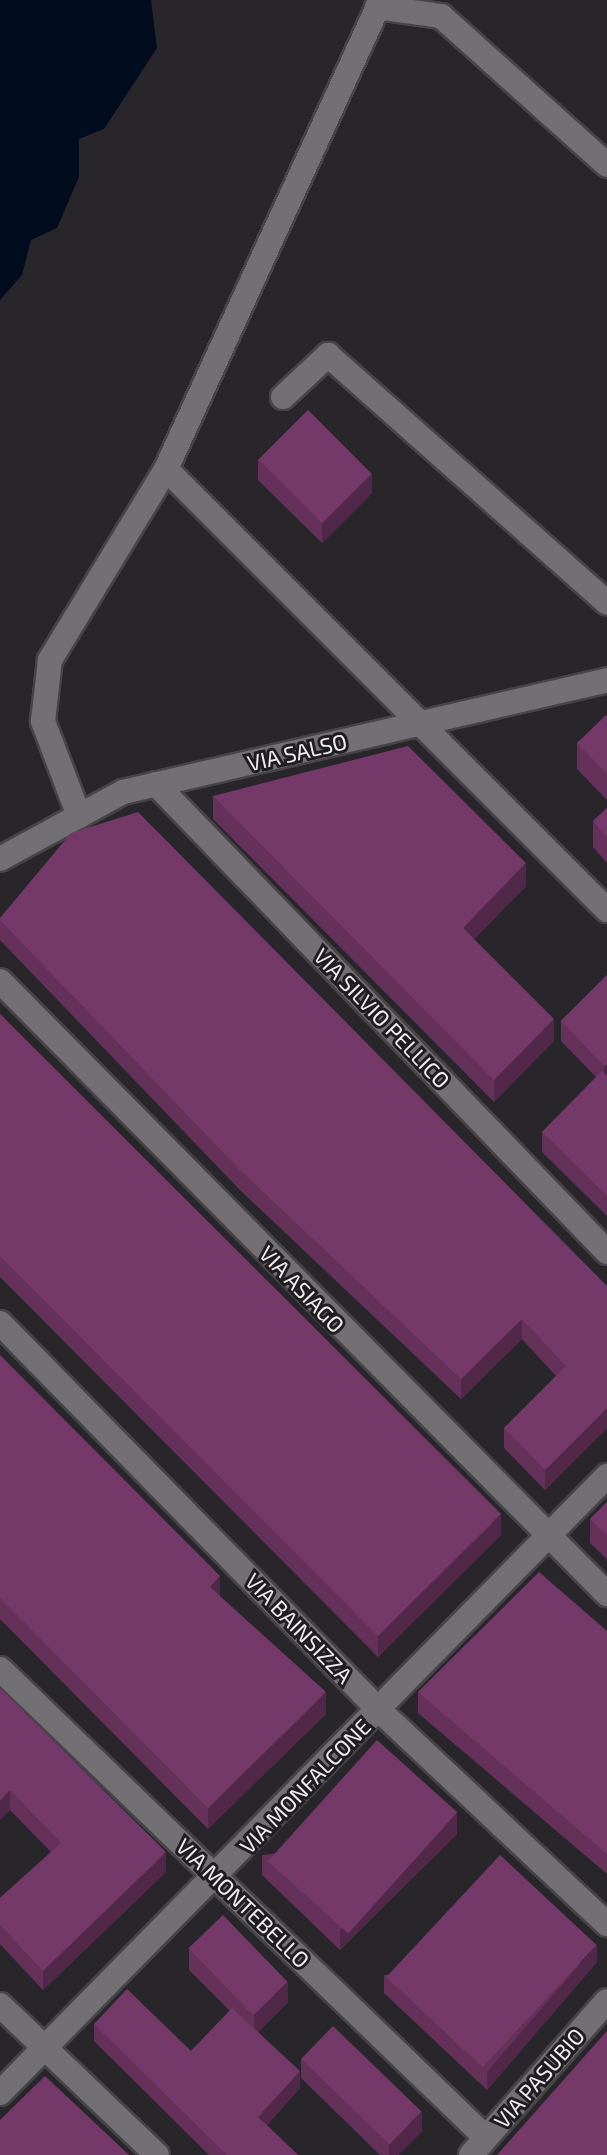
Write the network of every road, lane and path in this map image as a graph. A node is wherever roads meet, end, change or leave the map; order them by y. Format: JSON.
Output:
{"nodes":[{"id":1,"x":379,"y":4,"type":"edge"},
{"id":2,"x":607,"y":165,"type":"edge"},
{"id":3,"x":283,"y":397,"type":"dead end"},
{"id":4,"x":166,"y":469,"type":"junction"},
{"id":5,"x":607,"y":603,"type":"edge"},
{"id":6,"x":607,"y":680,"type":"edge"},
{"id":7,"x":420,"y":723,"type":"junction"},
{"id":8,"x":156,"y":784,"type":"junction"},
{"id":9,"x":79,"y":816,"type":"junction"},
{"id":10,"x":0,"y":859,"type":"edge"},
{"id":11,"x":607,"y":910,"type":"edge"},
{"id":12,"x":0,"y":981,"type":"edge"},
{"id":13,"x":607,"y":1252,"type":"edge"},
{"id":14,"x":0,"y":1323,"type":"edge"},
{"id":15,"x":607,"y":1476,"type":"edge"},
{"id":16,"x":548,"y":1539,"type":"junction"},
{"id":17,"x":607,"y":1594,"type":"edge"},
{"id":18,"x":0,"y":1669,"type":"edge"},
{"id":19,"x":379,"y":1710,"type":"junction"},
{"id":20,"x":216,"y":1877,"type":"junction"},
{"id":21,"x":607,"y":1924,"type":"edge"},
{"id":22,"x":607,"y":2001,"type":"edge"},
{"id":23,"x":0,"y":2005,"type":"edge"},
{"id":24,"x":44,"y":2048,"type":"junction"},
{"id":25,"x":0,"y":2093,"type":"edge"},
{"id":26,"x":479,"y":2146,"type":"edge"},
{"id":27,"x":157,"y":2155,"type":"edge"}],
"edges":[{"from":1,"to":2,"type":"street"},
{"from":1,"to":4,"type":"street"},
{"from":3,"to":5,"type":"street"},
{"from":4,"to":7,"type":"street"},
{"from":4,"to":9,"type":"street"},
{"from":6,"to":7,"type":"street","name":"VIA SALSO"},
{"from":7,"to":8,"type":"street","name":"VIA SALSO"},
{"from":7,"to":11,"type":"street"},
{"from":8,"to":9,"type":"street","name":"VIA SALSO"},
{"from":8,"to":13,"type":"street","name":"VIA SILVIO PELLICO"},
{"from":9,"to":10,"type":"street","name":"VIA SALSO"},
{"from":12,"to":16,"type":"street","name":"VIA ASIAGO"},
{"from":14,"to":19,"type":"street","name":"VIA BAINSIZZA"},
{"from":15,"to":16,"type":"street","name":"VIA MONFALCONE"},
{"from":16,"to":17,"type":"street","name":"VIA ASIAGO"},
{"from":16,"to":19,"type":"street","name":"VIA MONFALCONE"},
{"from":18,"to":20,"type":"street","name":"VIA MONTEBELLO"},
{"from":19,"to":20,"type":"street","name":"VIA MONFALCONE"},
{"from":19,"to":21,"type":"street","name":"VIA BAINSIZZA"},
{"from":20,"to":24,"type":"street","name":"VIA MONFALCONE"},
{"from":20,"to":26,"type":"street","name":"VIA MONTEBELLO"},
{"from":22,"to":26,"type":"street","name":"VIA PASUBIO"},
{"from":23,"to":24,"type":"street"},
{"from":24,"to":25,"type":"street","name":"VIA MONFALCONE"},
{"from":24,"to":27,"type":"street"}]}
